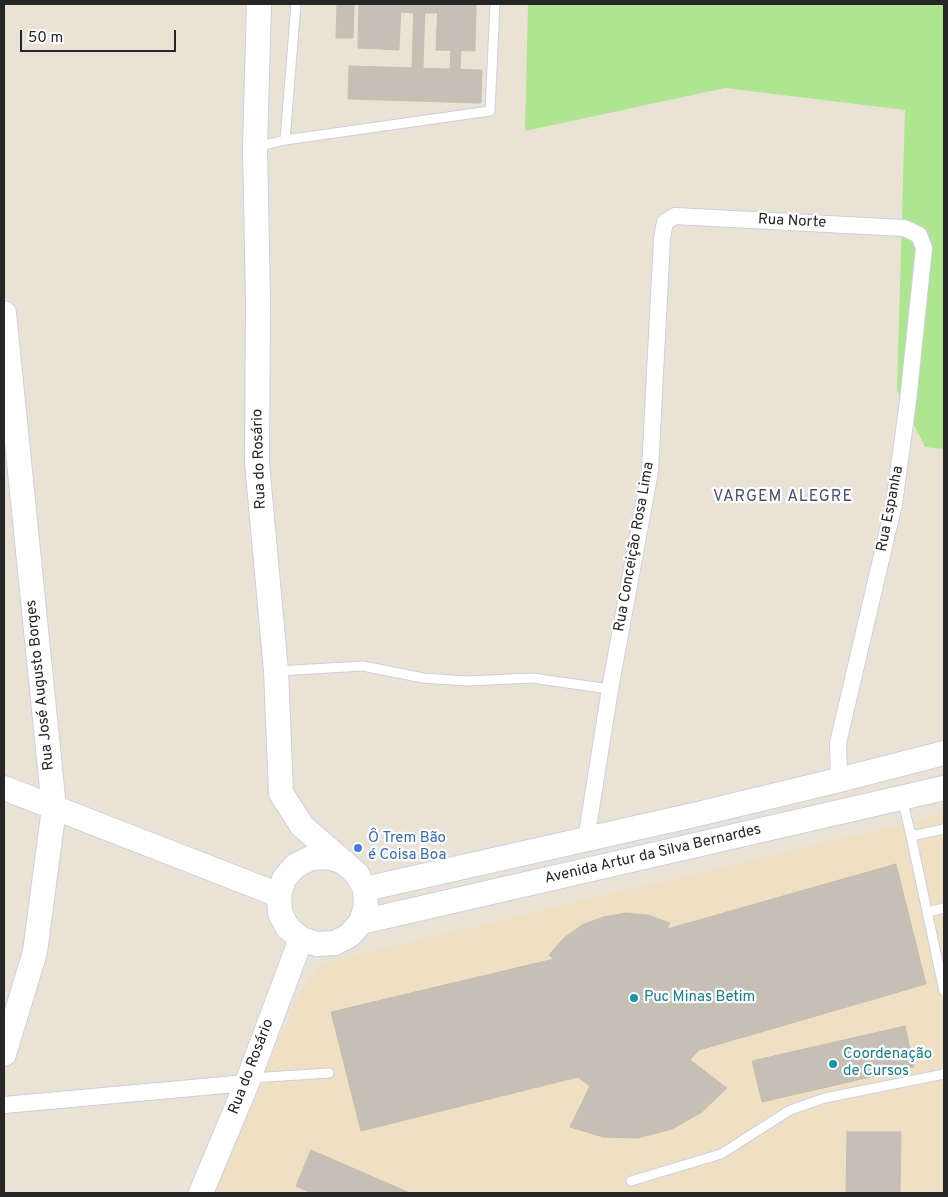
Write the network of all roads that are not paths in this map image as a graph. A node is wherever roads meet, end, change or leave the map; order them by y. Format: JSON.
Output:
{"nodes":[{"id":1,"x":259,"y":4,"type":"edge"},
{"id":2,"x":269,"y":4,"type":"edge"},
{"id":3,"x":296,"y":4,"type":"edge"},
{"id":4,"x":495,"y":4,"type":"edge"},
{"id":5,"x":259,"y":29,"type":"junction"},
{"id":6,"x":285,"y":140,"type":"junction"},
{"id":7,"x":255,"y":147,"type":"junction"},
{"id":8,"x":666,"y":222,"type":"joint"},
{"id":9,"x":919,"y":235,"type":"joint"},
{"id":10,"x":4,"y":313,"type":"edge"},
{"id":11,"x":276,"y":671,"type":"junction"},
{"id":12,"x":610,"y":689,"type":"junction"},
{"id":13,"x":944,"y":753,"type":"edge"},
{"id":14,"x":839,"y":780,"type":"junction"},
{"id":15,"x":4,"y":788,"type":"edge"},
{"id":16,"x":944,"y":788,"type":"edge"},
{"id":17,"x":902,"y":798,"type":"junction"},
{"id":18,"x":54,"y":808,"type":"junction"},
{"id":19,"x":944,"y":828,"type":"edge"},
{"id":20,"x":911,"y":836,"type":"junction"},
{"id":21,"x":586,"y":840,"type":"junction"},
{"id":22,"x":344,"y":862,"type":"junction"},
{"id":23,"x":365,"y":889,"type":"junction"},
{"id":24,"x":279,"y":895,"type":"junction"},
{"id":25,"x":944,"y":908,"type":"edge"},
{"id":26,"x":927,"y":912,"type":"junction"},
{"id":27,"x":361,"y":922,"type":"junction"},
{"id":28,"x":301,"y":939,"type":"junction"},
{"id":29,"x":944,"y":990,"type":"edge"},
{"id":30,"x":4,"y":1054,"type":"edge"},
{"id":31,"x":329,"y":1073,"type":"dead end"},
{"id":32,"x":944,"y":1074,"type":"edge"},
{"id":33,"x":248,"y":1080,"type":"junction"},
{"id":34,"x":4,"y":1105,"type":"edge"},
{"id":35,"x":632,"y":1181,"type":"dead end"},
{"id":36,"x":201,"y":1193,"type":"edge"}],
"edges":[{"from":1,"to":5,"type":"street","name":"Rua do Rosário"},
{"from":2,"to":5,"type":"street","name":"Rua do Rosário"},
{"from":3,"to":6,"type":"lane"},
{"from":4,"to":6,"type":"lane"},
{"from":5,"to":7,"type":"street","name":"Rua do Rosário"},
{"from":6,"to":7,"type":"lane"},
{"from":7,"to":11,"type":"street","name":"Rua do Rosário"},
{"from":8,"to":9,"type":"street","name":"Rua Norte"},
{"from":8,"to":12,"type":"street","name":"Rua Conceição Rosa Lima"},
{"from":9,"to":14,"type":"street","name":"Rua Espanha"},
{"from":10,"to":18,"type":"street","name":"Rua José Augusto Borges"},
{"from":11,"to":12,"type":"lane"},
{"from":11,"to":22,"type":"street","name":"Rua do Rosário"},
{"from":12,"to":21,"type":"street","name":"Rua Conceição Rosa Lima"},
{"from":13,"to":14,"type":"street","name":"Avenida Artur da Silva Bernardes"},
{"from":14,"to":21,"type":"street","name":"Avenida Artur da Silva Bernardes"},
{"from":15,"to":18,"type":"street"},
{"from":16,"to":17,"type":"street","name":"Avenida Artur da Silva Bernardes"},
{"from":17,"to":20,"type":"lane"},
{"from":17,"to":27,"type":"street","name":"Avenida Artur da Silva Bernardes"},
{"from":18,"to":24,"type":"street"},
{"from":18,"to":30,"type":"street","name":"Rua José Augusto Borges"},
{"from":19,"to":20,"type":"lane"},
{"from":20,"to":26,"type":"lane"},
{"from":21,"to":23,"type":"street","name":"Avenida Artur da Silva Bernardes"},
{"from":22,"to":23,"type":"street"},
{"from":22,"to":24,"type":"street"},
{"from":23,"to":27,"type":"street"},
{"from":24,"to":28,"type":"street"},
{"from":25,"to":26,"type":"lane"},
{"from":26,"to":29,"type":"lane"},
{"from":27,"to":28,"type":"street"},
{"from":28,"to":33,"type":"street","name":"Rua do Rosário"},
{"from":31,"to":33,"type":"lane"},
{"from":32,"to":35,"type":"lane"},
{"from":33,"to":34,"type":"street"},
{"from":33,"to":36,"type":"street","name":"Rua do Rosário"}]}
